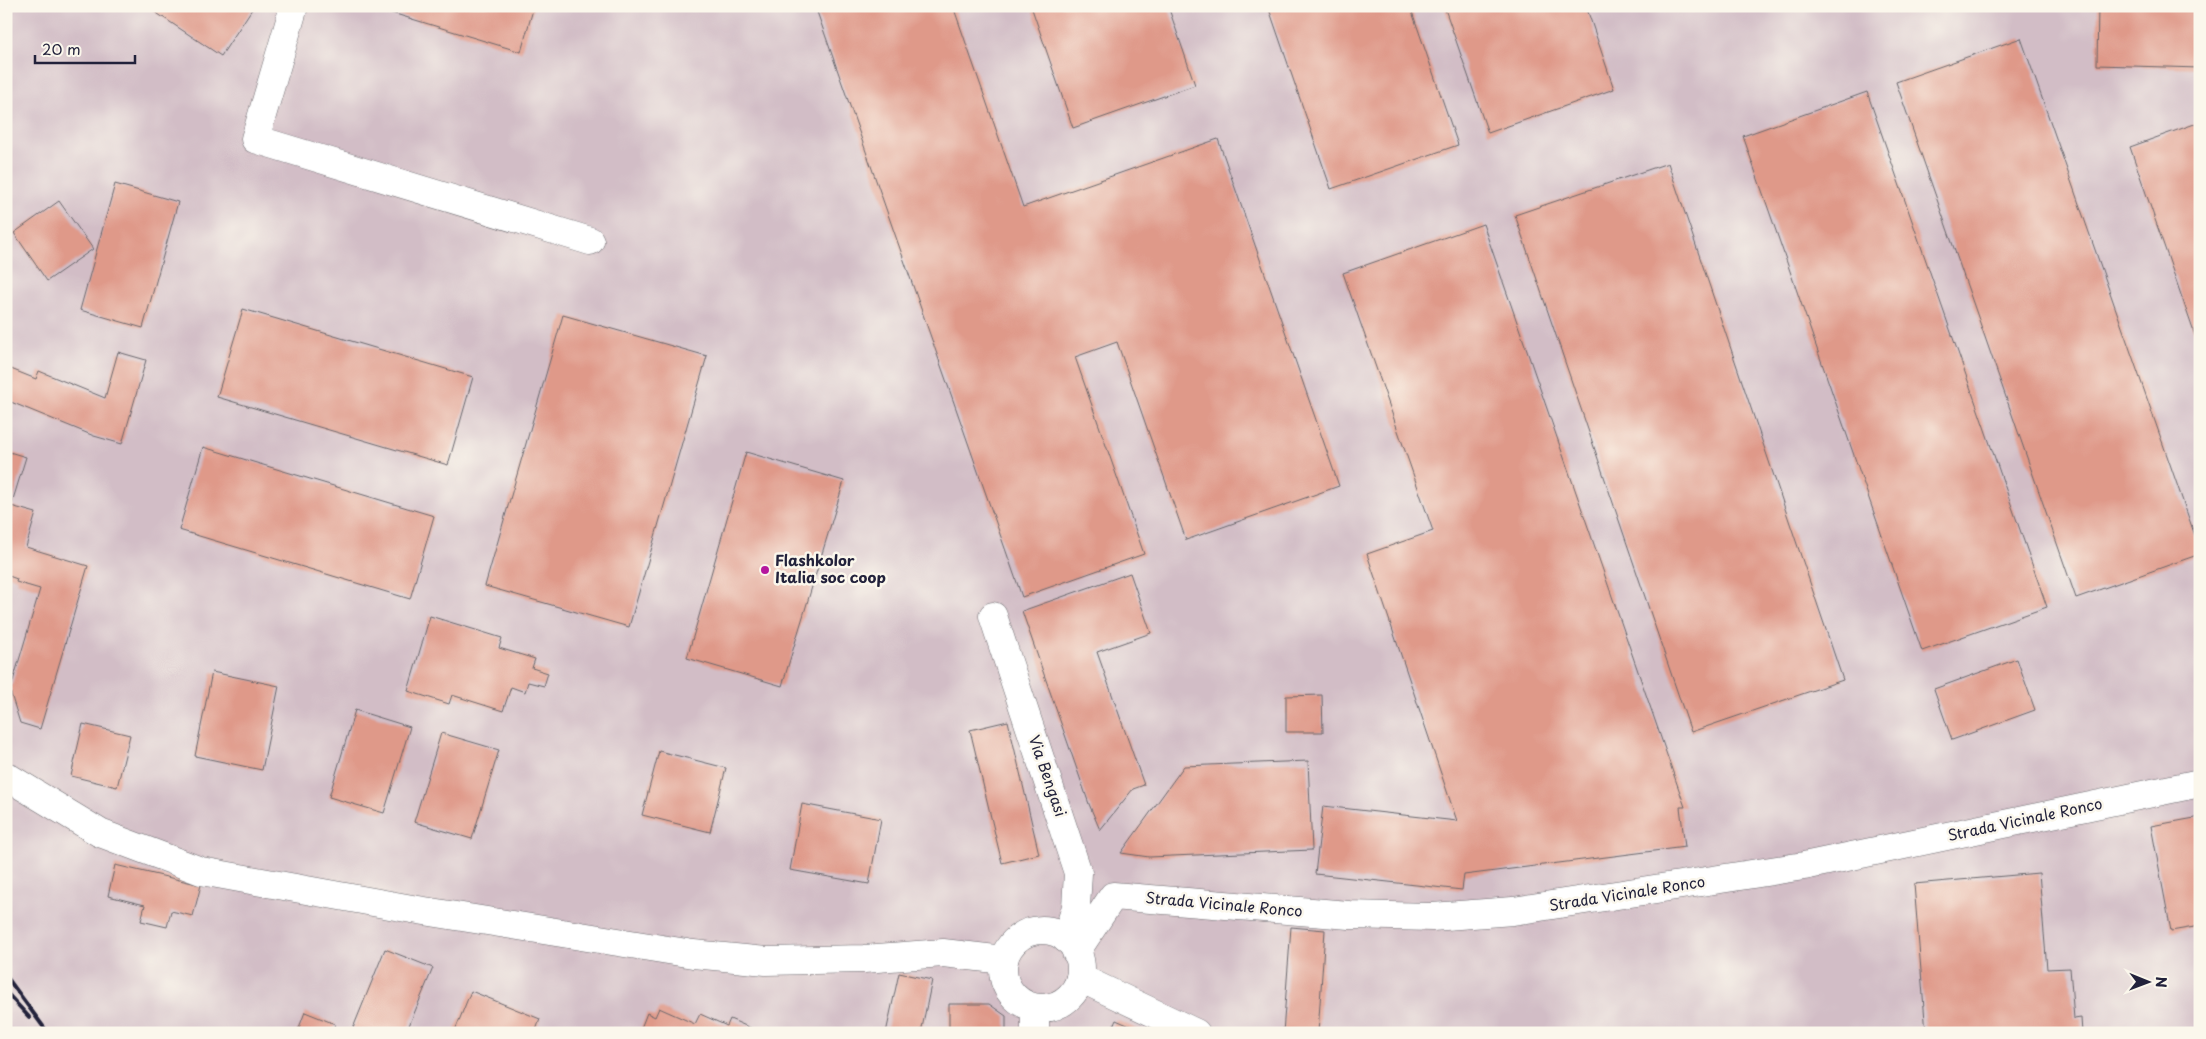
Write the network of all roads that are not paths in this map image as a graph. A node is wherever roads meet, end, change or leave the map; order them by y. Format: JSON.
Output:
{"nodes":[{"id":1,"x":291,"y":6,"type":"edge"},
{"id":2,"x":590,"y":242,"type":"dead end"},
{"id":3,"x":993,"y":616,"type":"dead end"},
{"id":4,"x":6,"y":776,"type":"edge"},
{"id":5,"x":2200,"y":783,"type":"edge"},
{"id":6,"x":1071,"y":945,"type":"junction"},
{"id":7,"x":1004,"y":960,"type":"junction"},
{"id":8,"x":1080,"y":978,"type":"junction"},
{"id":9,"x":1035,"y":1020,"type":"edge"},
{"id":10,"x":1196,"y":1033,"type":"edge"}],
"edges":[{"from":1,"to":2,"type":"street"},
{"from":3,"to":6,"type":"street","name":"Via Bengasi"},
{"from":4,"to":7,"type":"street"},
{"from":5,"to":6,"type":"street","name":"Strada Vicinale Ronco"},
{"from":6,"to":7,"type":"street"},
{"from":6,"to":8,"type":"street"},
{"from":7,"to":9,"type":"street"},
{"from":8,"to":9,"type":"street"},
{"from":8,"to":10,"type":"street"}]}
